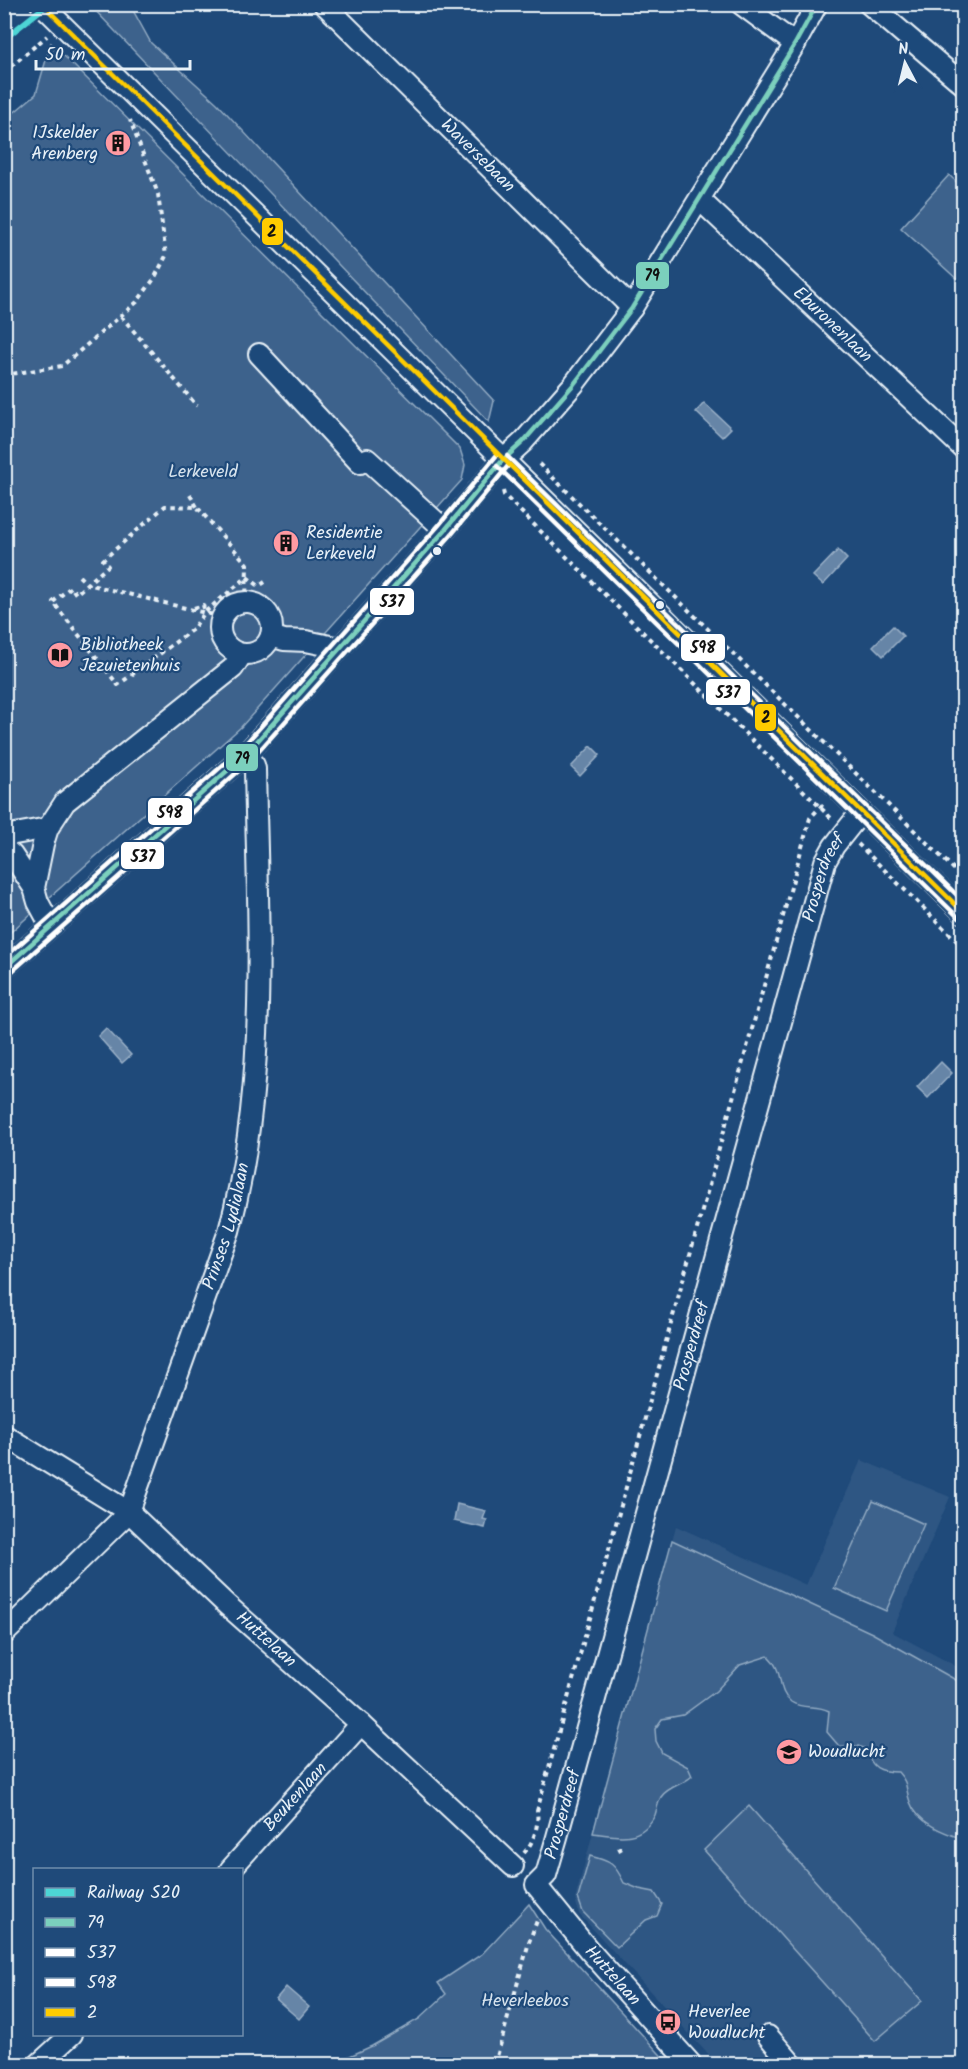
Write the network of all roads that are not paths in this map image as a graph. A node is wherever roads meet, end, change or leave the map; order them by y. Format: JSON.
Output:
{"nodes":[{"id":1,"x":41,"y":4,"type":"edge"},
{"id":2,"x":324,"y":4,"type":"edge"},
{"id":3,"x":741,"y":4,"type":"edge"},
{"id":4,"x":817,"y":4,"type":"edge"},
{"id":5,"x":869,"y":4,"type":"edge"},
{"id":6,"x":795,"y":44,"type":"junction"},
{"id":7,"x":963,"y":85,"type":"edge"},
{"id":8,"x":700,"y":200,"type":"junction"},
{"id":9,"x":632,"y":308,"type":"junction"},
{"id":10,"x":259,"y":354,"type":"dead end"},
{"id":11,"x":963,"y":449,"type":"edge"},
{"id":12,"x":502,"y":460,"type":"junction"},
{"id":13,"x":445,"y":530,"type":"junction"},
{"id":14,"x":271,"y":636,"type":"junction"},
{"id":15,"x":340,"y":648,"type":"junction"},
{"id":16,"x":242,"y":654,"type":"junction"},
{"id":17,"x":245,"y":755,"type":"junction"},
{"id":18,"x":861,"y":812,"type":"junction"},
{"id":19,"x":48,"y":828,"type":"junction"},
{"id":20,"x":4,"y":836,"type":"edge"},
{"id":21,"x":4,"y":848,"type":"edge"},
{"id":22,"x":34,"y":888,"type":"junction"},
{"id":23,"x":963,"y":914,"type":"edge"},
{"id":24,"x":51,"y":926,"type":"junction"},
{"id":25,"x":4,"y":968,"type":"edge"},
{"id":26,"x":4,"y":1435,"type":"edge"},
{"id":27,"x":129,"y":1512,"type":"junction"},
{"id":28,"x":4,"y":1634,"type":"edge"},
{"id":29,"x":362,"y":1724,"type":"junction"},
{"id":30,"x":513,"y":1866,"type":"road end"},
{"id":31,"x":231,"y":1868,"type":"edge"},
{"id":32,"x":536,"y":1886,"type":"joint"},
{"id":33,"x":70,"y":2036,"type":"edge"},
{"id":34,"x":768,"y":2036,"type":"dead end"},
{"id":35,"x":39,"y":2064,"type":"edge"},
{"id":36,"x":691,"y":2064,"type":"edge"},
{"id":37,"x":792,"y":2064,"type":"edge"}],
"edges":[{"from":1,"to":12,"type":"street"},
{"from":2,"to":9,"type":"street","name":"Waversebaan"},
{"from":3,"to":6,"type":"street"},
{"from":4,"to":6,"type":"street"},
{"from":5,"to":7,"type":"street"},
{"from":6,"to":8,"type":"street"},
{"from":8,"to":9,"type":"street"},
{"from":8,"to":11,"type":"street","name":"Eburonenlaan"},
{"from":9,"to":12,"type":"street"},
{"from":10,"to":13,"type":"street"},
{"from":12,"to":13,"type":"street"},
{"from":12,"to":18,"type":"street"},
{"from":13,"to":15,"type":"street"},
{"from":14,"to":15,"type":"street"},
{"from":14,"to":16,"type":"street"},
{"from":14,"to":16,"type":"street"},
{"from":15,"to":17,"type":"street"},
{"from":16,"to":19,"type":"street"},
{"from":17,"to":24,"type":"street"},
{"from":17,"to":27,"type":"street","name":"Prinses Lydialaan"},
{"from":18,"to":23,"type":"street"},
{"from":18,"to":32,"type":"street","name":"Prosperdreef"},
{"from":19,"to":20,"type":"street"},
{"from":19,"to":22,"type":"street"},
{"from":21,"to":22,"type":"street"},
{"from":22,"to":24,"type":"street"},
{"from":24,"to":25,"type":"street"},
{"from":26,"to":27,"type":"street","name":"Huttelaan"},
{"from":27,"to":28,"type":"street","name":"Prinses Lydialaan"},
{"from":27,"to":29,"type":"street","name":"Huttelaan"},
{"from":29,"to":30,"type":"street","name":"Huttelaan"},
{"from":29,"to":31,"type":"street","name":"Beukenlaan"},
{"from":32,"to":36,"type":"street","name":"Huttelaan"},
{"from":33,"to":35,"type":"street"},
{"from":34,"to":37,"type":"street"}]}
